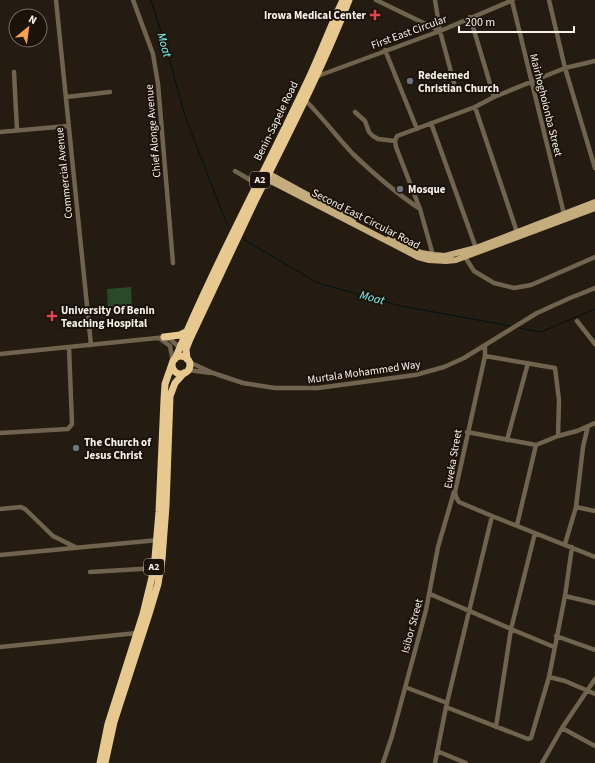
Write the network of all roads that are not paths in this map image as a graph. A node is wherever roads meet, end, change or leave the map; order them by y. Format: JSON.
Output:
{"nodes":[{"id":1,"x":56,"y":0,"type":"edge"},
{"id":2,"x":133,"y":0,"type":"edge"},
{"id":3,"x":344,"y":0,"type":"edge"},
{"id":4,"x":349,"y":0,"type":"edge"},
{"id":5,"x":376,"y":0,"type":"edge"},
{"id":6,"x":435,"y":0,"type":"edge"},
{"id":7,"x":512,"y":0,"type":"edge"},
{"id":8,"x":550,"y":0,"type":"edge"},
{"id":9,"x":470,"y":17,"type":"junction"},
{"id":10,"x":440,"y":31,"type":"junction"},
{"id":11,"x":385,"y":50,"type":"junction"},
{"id":12,"x":595,"y":60,"type":"edge"},
{"id":13,"x":565,"y":68,"type":"junction"},
{"id":14,"x":14,"y":72,"type":"dead end"},
{"id":15,"x":313,"y":77,"type":"junction"},
{"id":16,"x":454,"y":83,"type":"dead end"},
{"id":17,"x":531,"y":83,"type":"junction"},
{"id":18,"x":110,"y":92,"type":"dead end"},
{"id":19,"x":66,"y":97,"type":"junction"},
{"id":20,"x":494,"y":97,"type":"junction"},
{"id":21,"x":306,"y":101,"type":"junction"},
{"id":22,"x":475,"y":107,"type":"junction"},
{"id":23,"x":355,"y":112,"type":"dead end"},
{"id":24,"x":431,"y":124,"type":"junction"},
{"id":25,"x":68,"y":126,"type":"junction"},
{"id":26,"x":417,"y":129,"type":"junction"},
{"id":27,"x":17,"y":130,"type":"junction"},
{"id":28,"x":0,"y":132,"type":"edge"},
{"id":29,"x":396,"y":139,"type":"junction"},
{"id":30,"x":595,"y":168,"type":"edge"},
{"id":31,"x":235,"y":171,"type":"dead end"},
{"id":32,"x":268,"y":177,"type":"junction"},
{"id":33,"x":257,"y":184,"type":"junction"},
{"id":34,"x":595,"y":202,"type":"edge"},
{"id":35,"x":595,"y":208,"type":"edge"},
{"id":36,"x":420,"y":209,"type":"junction"},
{"id":37,"x":564,"y":214,"type":"junction"},
{"id":38,"x":517,"y":232,"type":"junction"},
{"id":39,"x":476,"y":248,"type":"junction"},
{"id":40,"x":433,"y":255,"type":"junction"},
{"id":41,"x":465,"y":257,"type":"junction"},
{"id":42,"x":595,"y":257,"type":"edge"},
{"id":43,"x":173,"y":263,"type":"dead end"},
{"id":44,"x":595,"y":288,"type":"edge"},
{"id":45,"x":577,"y":321,"type":"dead end"},
{"id":46,"x":188,"y":331,"type":"junction"},
{"id":47,"x":161,"y":338,"type":"junction"},
{"id":48,"x":595,"y":344,"type":"edge"},
{"id":49,"x":91,"y":345,"type":"junction"},
{"id":50,"x":485,"y":346,"type":"junction"},
{"id":51,"x":69,"y":347,"type":"junction"},
{"id":52,"x":180,"y":347,"type":"junction"},
{"id":53,"x":0,"y":354,"type":"edge"},
{"id":54,"x":485,"y":356,"type":"junction"},
{"id":55,"x":173,"y":362,"type":"junction"},
{"id":56,"x":528,"y":363,"type":"junction"},
{"id":57,"x":187,"y":364,"type":"junction"},
{"id":58,"x":595,"y":423,"type":"edge"},
{"id":59,"x":588,"y":426,"type":"junction"},
{"id":60,"x":467,"y":432,"type":"junction"},
{"id":61,"x":0,"y":433,"type":"edge"},
{"id":62,"x":558,"y":436,"type":"junction"},
{"id":63,"x":507,"y":440,"type":"junction"},
{"id":64,"x":536,"y":445,"type":"junction"},
{"id":65,"x":455,"y":492,"type":"junction"},
{"id":66,"x":576,"y":507,"type":"junction"},
{"id":67,"x":0,"y":509,"type":"edge"},
{"id":68,"x":595,"y":511,"type":"edge"},
{"id":69,"x":492,"y":516,"type":"junction"},
{"id":70,"x":517,"y":525,"type":"junction"},
{"id":71,"x":535,"y":533,"type":"junction"},
{"id":72,"x":160,"y":540,"type":"junction"},
{"id":73,"x":565,"y":544,"type":"junction"},
{"id":74,"x":572,"y":547,"type":"junction"},
{"id":75,"x":76,"y":548,"type":"junction"},
{"id":76,"x":0,"y":555,"type":"edge"},
{"id":77,"x":595,"y":557,"type":"edge"},
{"id":78,"x":157,"y":568,"type":"junction"},
{"id":79,"x":90,"y":572,"type":"dead end"},
{"id":80,"x":430,"y":594,"type":"junction"},
{"id":81,"x":565,"y":596,"type":"junction"},
{"id":82,"x":595,"y":603,"type":"edge"},
{"id":83,"x":470,"y":611,"type":"junction"},
{"id":84,"x":510,"y":630,"type":"junction"},
{"id":85,"x":137,"y":633,"type":"junction"},
{"id":86,"x":556,"y":636,"type":"junction"},
{"id":87,"x":0,"y":646,"type":"edge"},
{"id":88,"x":554,"y":646,"type":"junction"},
{"id":89,"x":595,"y":650,"type":"edge"},
{"id":90,"x":549,"y":677,"type":"junction"},
{"id":91,"x":595,"y":679,"type":"edge"},
{"id":92,"x":405,"y":687,"type":"junction"},
{"id":93,"x":587,"y":690,"type":"junction"},
{"id":94,"x":595,"y":694,"type":"edge"},
{"id":95,"x":447,"y":705,"type":"junction"},
{"id":96,"x":496,"y":727,"type":"junction"},
{"id":97,"x":562,"y":728,"type":"junction"},
{"id":98,"x":595,"y":746,"type":"edge"},
{"id":99,"x":437,"y":751,"type":"junction"},
{"id":100,"x":100,"y":763,"type":"edge"},
{"id":101,"x":105,"y":763,"type":"edge"},
{"id":102,"x":383,"y":763,"type":"edge"},
{"id":103,"x":435,"y":763,"type":"edge"},
{"id":104,"x":466,"y":763,"type":"edge"},
{"id":105,"x":543,"y":763,"type":"edge"}],
"edges":[{"from":1,"to":19,"type":"street","name":"Commercial Avenue"},
{"from":2,"to":43,"type":"street","name":"Chief Alonge Avenue"},
{"from":3,"to":15,"type":"highway","name":"Benin-Sapele Road","number":"A2"},
{"from":4,"to":15,"type":"highway","name":"Benin-Sapele Road","number":"A2"},
{"from":5,"to":10,"type":"street"},
{"from":6,"to":10,"type":"street"},
{"from":7,"to":9,"type":"street","name":"First East Circular"},
{"from":7,"to":17,"type":"street","name":"Mairhoghoionba Street"},
{"from":8,"to":13,"type":"street"},
{"from":9,"to":10,"type":"street","name":"First East Circular"},
{"from":9,"to":20,"type":"street"},
{"from":10,"to":11,"type":"street","name":"First East Circular"},
{"from":10,"to":16,"type":"street"},
{"from":11,"to":15,"type":"street","name":"First East Circular"},
{"from":11,"to":26,"type":"street"},
{"from":12,"to":13,"type":"street"},
{"from":13,"to":17,"type":"street"},
{"from":13,"to":30,"type":"street"},
{"from":14,"to":27,"type":"street"},
{"from":15,"to":21,"type":"highway","name":"Benin-Sapele Road","number":"A2"},
{"from":15,"to":33,"type":"highway","name":"Benin-Sapele Road","number":"A2"},
{"from":17,"to":20,"type":"street"},
{"from":17,"to":37,"type":"street","name":"Mairhoghoionba Street"},
{"from":18,"to":19,"type":"street"},
{"from":19,"to":25,"type":"street","name":"Commercial Avenue"},
{"from":20,"to":22,"type":"street"},
{"from":21,"to":32,"type":"highway","name":"Benin-Sapele Road","number":"A2"},
{"from":21,"to":36,"type":"street"},
{"from":22,"to":24,"type":"street"},
{"from":22,"to":38,"type":"street"},
{"from":23,"to":29,"type":"street"},
{"from":24,"to":26,"type":"street"},
{"from":24,"to":39,"type":"street"},
{"from":25,"to":27,"type":"street"},
{"from":25,"to":49,"type":"street","name":"Commercial Avenue"},
{"from":26,"to":29,"type":"street"},
{"from":27,"to":28,"type":"street"},
{"from":29,"to":36,"type":"street"},
{"from":31,"to":33,"type":"street"},
{"from":32,"to":40,"type":"main road","name":"Second East Circular Road"},
{"from":32,"to":41,"type":"main road","name":"Second East Circular Road"},
{"from":32,"to":57,"type":"highway","name":"Benin-Sapele Road","number":"A2"},
{"from":33,"to":46,"type":"highway","name":"Benin-Sapele Road","number":"A2"},
{"from":34,"to":37,"type":"main road","name":"Second East Circular Road"},
{"from":35,"to":41,"type":"main road","name":"Second East Circular Road"},
{"from":36,"to":40,"type":"street"},
{"from":37,"to":38,"type":"main road","name":"Second East Circular Road"},
{"from":38,"to":39,"type":"main road","name":"Second East Circular Road"},
{"from":39,"to":40,"type":"main road","name":"Second East Circular Road"},
{"from":41,"to":42,"type":"street"},
{"from":44,"to":50,"type":"street","name":"Murtala Mohammed Way"},
{"from":45,"to":48,"type":"street"},
{"from":46,"to":47,"type":"highway"},
{"from":46,"to":52,"type":"highway","name":"Benin-Sapele Road","number":"A2"},
{"from":47,"to":49,"type":"street"},
{"from":47,"to":52,"type":"street"},
{"from":47,"to":55,"type":"street"},
{"from":49,"to":51,"type":"street"},
{"from":50,"to":54,"type":"street","name":"Eweka Street"},
{"from":50,"to":57,"type":"street","name":"Murtala Mohammed Way"},
{"from":51,"to":53,"type":"street"},
{"from":51,"to":61,"type":"street"},
{"from":52,"to":55,"type":"highway","name":"Benin-Sapele Road","number":"A2"},
{"from":52,"to":57,"type":"street"},
{"from":54,"to":56,"type":"street"},
{"from":54,"to":60,"type":"street","name":"Eweka Street"},
{"from":55,"to":57,"type":"highway"},
{"from":55,"to":57,"type":"highway"},
{"from":55,"to":72,"type":"highway","number":"A2"},
{"from":56,"to":62,"type":"street"},
{"from":56,"to":63,"type":"street"},
{"from":57,"to":72,"type":"highway","number":"A2"},
{"from":58,"to":59,"type":"street"},
{"from":59,"to":62,"type":"street"},
{"from":59,"to":66,"type":"street"},
{"from":60,"to":63,"type":"street"},
{"from":60,"to":65,"type":"street","name":"Eweka Street"},
{"from":62,"to":64,"type":"street"},
{"from":63,"to":64,"type":"street"},
{"from":64,"to":70,"type":"street"},
{"from":65,"to":69,"type":"street","name":"Eweka Street"},
{"from":65,"to":80,"type":"street","name":"Isibor Street"},
{"from":66,"to":68,"type":"street"},
{"from":66,"to":73,"type":"street"},
{"from":67,"to":75,"type":"street"},
{"from":69,"to":70,"type":"street","name":"Eweka Street"},
{"from":69,"to":83,"type":"street"},
{"from":70,"to":71,"type":"street","name":"Eweka Street"},
{"from":71,"to":73,"type":"street","name":"Eweka Street"},
{"from":71,"to":84,"type":"street"},
{"from":72,"to":75,"type":"street"},
{"from":72,"to":78,"type":"highway","number":"A2"},
{"from":73,"to":74,"type":"street","name":"Eweka Street"},
{"from":74,"to":77,"type":"street","name":"Eweka Street"},
{"from":74,"to":81,"type":"street"},
{"from":75,"to":76,"type":"street"},
{"from":78,"to":79,"type":"street"},
{"from":78,"to":85,"type":"highway","number":"A2"},
{"from":78,"to":101,"type":"highway","number":"A2"},
{"from":80,"to":83,"type":"street"},
{"from":80,"to":92,"type":"street","name":"Isibor Street"},
{"from":81,"to":82,"type":"street"},
{"from":81,"to":86,"type":"street"},
{"from":83,"to":84,"type":"street"},
{"from":83,"to":95,"type":"street"},
{"from":84,"to":88,"type":"street"},
{"from":84,"to":96,"type":"street"},
{"from":85,"to":87,"type":"street"},
{"from":85,"to":100,"type":"highway","number":"A2"},
{"from":86,"to":88,"type":"street"},
{"from":86,"to":89,"type":"street"},
{"from":88,"to":90,"type":"street"},
{"from":90,"to":93,"type":"street"},
{"from":90,"to":96,"type":"street"},
{"from":91,"to":93,"type":"street"},
{"from":92,"to":95,"type":"street"},
{"from":92,"to":102,"type":"street","name":"Isibor Street"},
{"from":93,"to":94,"type":"street"},
{"from":93,"to":97,"type":"street"},
{"from":95,"to":96,"type":"street"},
{"from":95,"to":99,"type":"street"},
{"from":97,"to":98,"type":"street"},
{"from":97,"to":105,"type":"street"},
{"from":99,"to":103,"type":"street"},
{"from":99,"to":104,"type":"street"}]}
